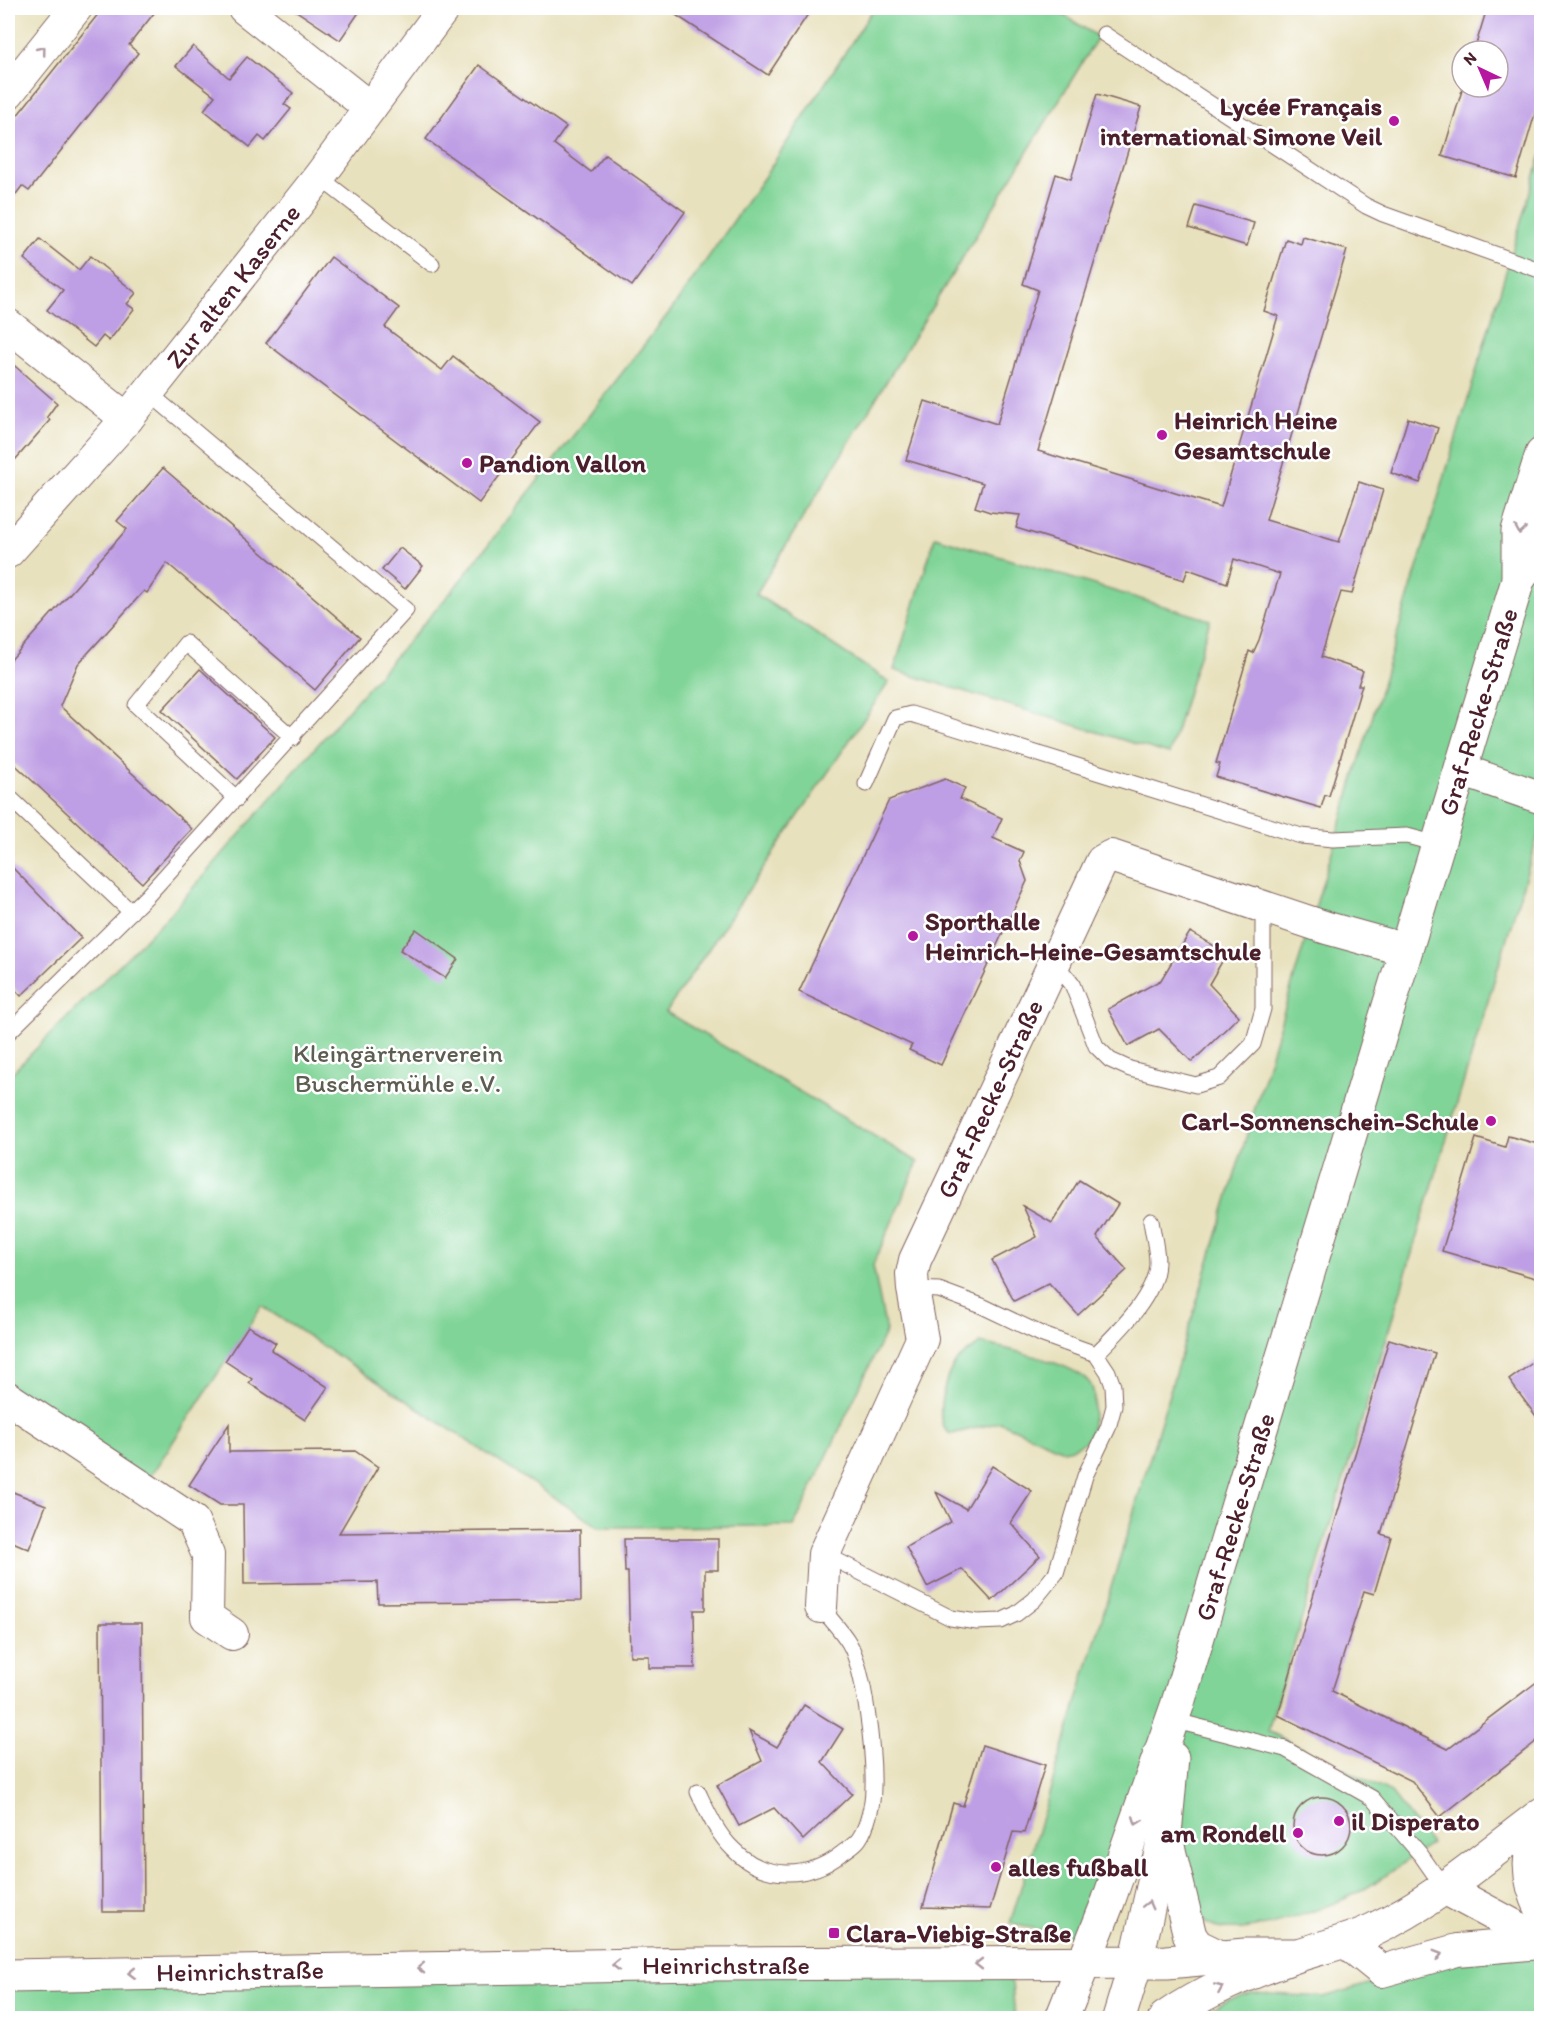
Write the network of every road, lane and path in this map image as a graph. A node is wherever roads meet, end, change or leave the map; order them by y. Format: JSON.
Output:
{"nodes":[{"id":1,"x":76,"y":8,"type":"edge"},
{"id":2,"x":244,"y":8,"type":"edge"},
{"id":3,"x":444,"y":8,"type":"edge"},
{"id":4,"x":1104,"y":34,"type":"dead end"},
{"id":5,"x":8,"y":93,"type":"edge"},
{"id":6,"x":370,"y":108,"type":"junction"},
{"id":7,"x":319,"y":177,"type":"junction"},
{"id":8,"x":432,"y":264,"type":"dead end"},
{"id":9,"x":1542,"y":271,"type":"edge"},
{"id":10,"x":8,"y":325,"type":"edge"},
{"id":11,"x":148,"y":392,"type":"junction"},
{"id":12,"x":127,"y":419,"type":"junction"},
{"id":13,"x":1542,"y":454,"type":"edge"},
{"id":14,"x":1542,"y":545,"type":"edge"},
{"id":15,"x":8,"y":552,"type":"edge"},
{"id":16,"x":1518,"y":580,"type":"junction"},
{"id":17,"x":293,"y":738,"type":"junction"},
{"id":18,"x":1461,"y":770,"type":"junction"},
{"id":19,"x":866,"y":784,"type":"dead end"},
{"id":20,"x":8,"y":795,"type":"edge"},
{"id":21,"x":1542,"y":798,"type":"edge"},
{"id":22,"x":237,"y":799,"type":"junction"},
{"id":23,"x":1437,"y":844,"type":"junction"},
{"id":24,"x":1263,"y":907,"type":"junction"},
{"id":25,"x":130,"y":912,"type":"junction"},
{"id":26,"x":1406,"y":950,"type":"junction"},
{"id":27,"x":1054,"y":962,"type":"junction"},
{"id":28,"x":8,"y":1033,"type":"edge"},
{"id":29,"x":1151,"y":1221,"type":"dead end"},
{"id":30,"x":913,"y":1289,"type":"junction"},
{"id":31,"x":1096,"y":1354,"type":"junction"},
{"id":32,"x":8,"y":1398,"type":"edge"},
{"id":33,"x":824,"y":1554,"type":"junction"},
{"id":34,"x":821,"y":1607,"type":"joint"},
{"id":35,"x":232,"y":1634,"type":"dead end"},
{"id":36,"x":1176,"y":1713,"type":"junction"},
{"id":37,"x":698,"y":1792,"type":"dead end"},
{"id":38,"x":1542,"y":1814,"type":"edge"},
{"id":39,"x":1542,"y":1819,"type":"edge"},
{"id":40,"x":1165,"y":1834,"type":"junction"},
{"id":41,"x":1444,"y":1888,"type":"junction"},
{"id":42,"x":1542,"y":1911,"type":"edge"},
{"id":43,"x":1542,"y":1937,"type":"edge"},
{"id":44,"x":1346,"y":1942,"type":"junction"},
{"id":45,"x":1542,"y":1943,"type":"edge"},
{"id":46,"x":1297,"y":1955,"type":"junction"},
{"id":47,"x":1220,"y":1957,"type":"junction"},
{"id":48,"x":1085,"y":1962,"type":"junction"},
{"id":49,"x":1136,"y":1962,"type":"junction"},
{"id":50,"x":8,"y":1976,"type":"edge"},
{"id":51,"x":1062,"y":2019,"type":"edge"},
{"id":52,"x":1119,"y":2019,"type":"edge"},
{"id":53,"x":1165,"y":2019,"type":"edge"}],
"edges":[{"from":5,"to":1,"type":"street","one_way":true},
{"from":2,"to":6,"type":"street"},
{"from":3,"to":6,"type":"street","name":"Zur alten Kaserne"},
{"from":4,"to":9,"type":"lane"},
{"from":6,"to":7,"type":"street","name":"Zur alten Kaserne"},
{"from":7,"to":8,"type":"lane"},
{"from":7,"to":11,"type":"street","name":"Zur alten Kaserne"},
{"from":10,"to":12,"type":"street"},
{"from":11,"to":12,"type":"street","name":"Zur alten Kaserne"},
{"from":11,"to":17,"type":"lane"},
{"from":12,"to":15,"type":"street","name":"Zur alten Kaserne"},
{"from":13,"to":16,"type":"street","name":"Graf-Recke-Straße","one_way":true},
{"from":14,"to":16,"type":"street","name":"Graf-Recke-Straße"},
{"from":16,"to":18,"type":"street","name":"Graf-Recke-Straße"},
{"from":17,"to":22,"type":"lane"},
{"from":17,"to":22,"type":"lane"},
{"from":18,"to":21,"type":"street"},
{"from":18,"to":23,"type":"street","name":"Graf-Recke-Straße"},
{"from":19,"to":23,"type":"lane","name":"Graf-Recke-Straße"},
{"from":20,"to":25,"type":"lane"},
{"from":22,"to":25,"type":"lane"},
{"from":23,"to":26,"type":"street","name":"Graf-Recke-Straße"},
{"from":24,"to":26,"type":"street","name":"Graf-Recke-Straße"},
{"from":24,"to":27,"type":"street","name":"Graf-Recke-Straße"},
{"from":24,"to":27,"type":"lane"},
{"from":25,"to":28,"type":"lane"},
{"from":26,"to":36,"type":"street","name":"Graf-Recke-Straße"},
{"from":27,"to":30,"type":"street","name":"Graf-Recke-Straße"},
{"from":29,"to":31,"type":"lane"},
{"from":30,"to":31,"type":"lane"},
{"from":30,"to":33,"type":"street","name":"Graf-Recke-Straße"},
{"from":31,"to":33,"type":"lane"},
{"from":32,"to":35,"type":"street"},
{"from":33,"to":34,"type":"street","name":"Graf-Recke-Straße"},
{"from":34,"to":37,"type":"lane"},
{"from":36,"to":40,"type":"street","name":"Graf-Recke-Straße"},
{"from":36,"to":41,"type":"lane"},
{"from":36,"to":48,"type":"street","name":"Graf-Recke-Straße","one_way":true},
{"from":38,"to":41,"type":"street"},
{"from":39,"to":42,"type":"street"},
{"from":40,"to":47,"type":"street"},
{"from":49,"to":40,"type":"street","name":"Graf-Recke-Straße","one_way":true},
{"from":41,"to":43,"type":"street"},
{"from":41,"to":44,"type":"street"},
{"from":44,"to":45,"type":"street","one_way":true},
{"from":44,"to":46,"type":"street"},
{"from":46,"to":47,"type":"street","name":"Heinrichstraße"},
{"from":53,"to":46,"type":"street","one_way":true},
{"from":47,"to":49,"type":"street","name":"Heinrichstraße"},
{"from":48,"to":49,"type":"street","name":"Heinrichstraße"},
{"from":48,"to":50,"type":"street","name":"Heinrichstraße","one_way":true},
{"from":48,"to":51,"type":"street","name":"Graf-Recke-Straße"},
{"from":49,"to":52,"type":"street","name":"Graf-Recke-Straße"}]}
